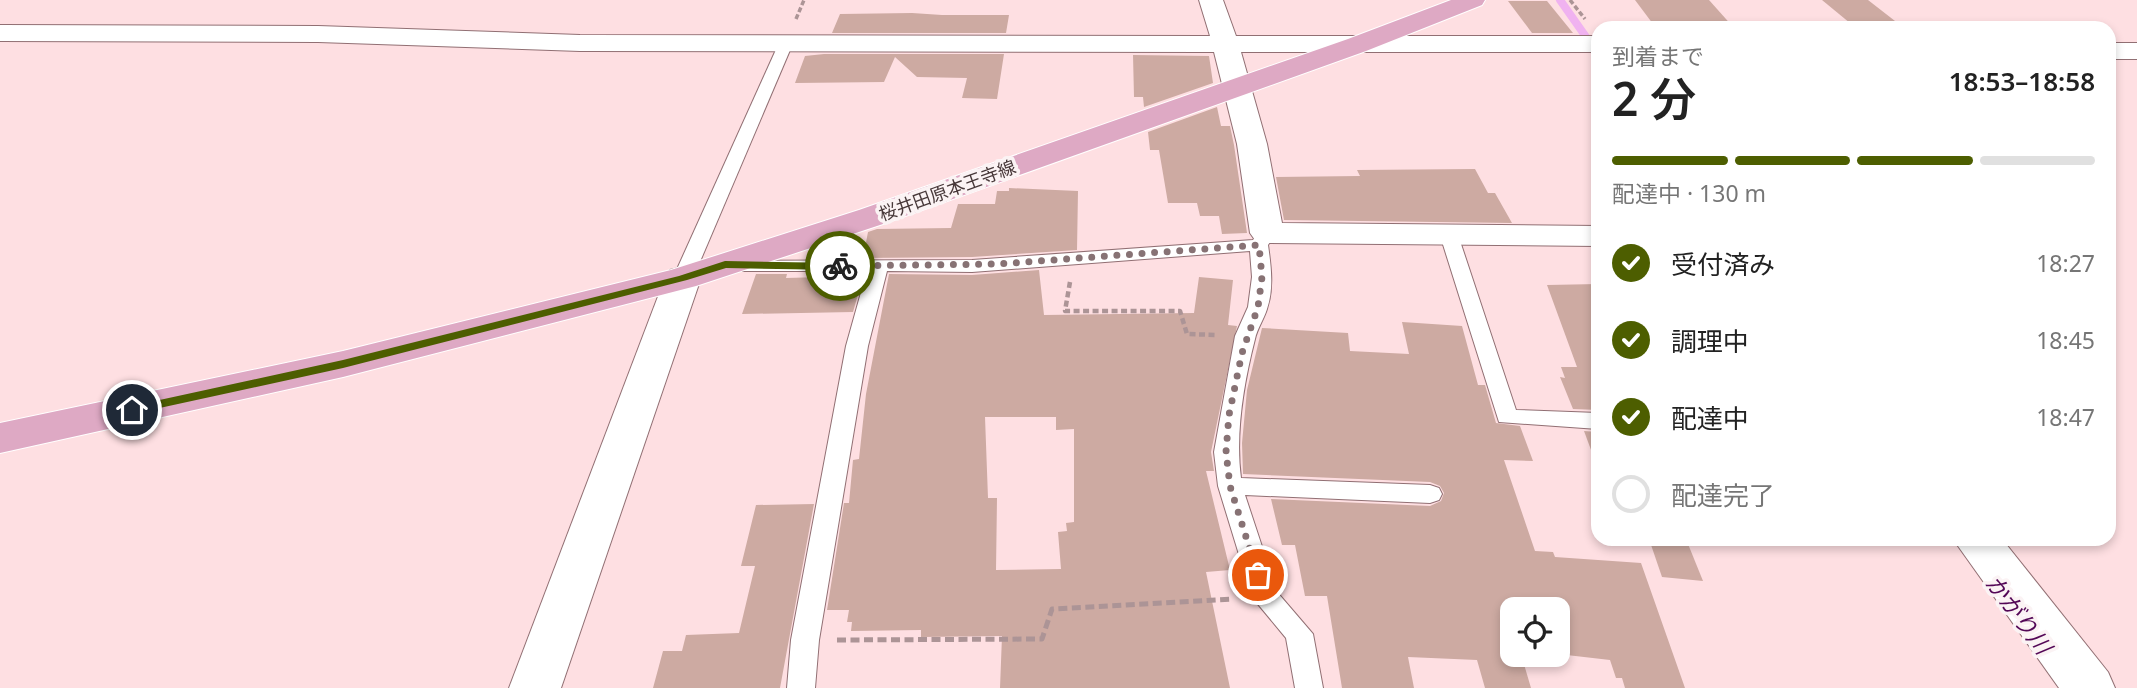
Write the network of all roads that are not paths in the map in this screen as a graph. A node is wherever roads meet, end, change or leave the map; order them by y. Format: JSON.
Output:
{"nodes":[{"id":1,"x":1211,"y":0,"type":"edge"},
{"id":2,"x":1473,"y":0,"type":"edge"},
{"id":3,"x":4,"y":36,"type":"edge"},
{"id":4,"x":786,"y":43,"type":"junction"},
{"id":5,"x":1226,"y":44,"type":"junction"},
{"id":6,"x":1591,"y":44,"type":"edge"},
{"id":7,"x":1357,"y":45,"type":"junction"},
{"id":8,"x":2116,"y":51,"type":"edge"},
{"id":9,"x":2137,"y":51,"type":"edge"},
{"id":10,"x":1238,"y":85,"type":"junction"},
{"id":11,"x":1450,"y":235,"type":"junction"},
{"id":12,"x":1591,"y":236,"type":"edge"},
{"id":13,"x":1263,"y":239,"type":"junction"},
{"id":14,"x":725,"y":265,"type":"junction"},
{"id":15,"x":878,"y":267,"type":"junction"},
{"id":16,"x":683,"y":278,"type":"junction"},
{"id":17,"x":1591,"y":421,"type":"edge"},
{"id":18,"x":0,"y":438,"type":"edge"},
{"id":19,"x":1230,"y":486,"type":"junction"},
{"id":20,"x":1430,"y":494,"type":"dead end"},
{"id":21,"x":1981,"y":546,"type":"edge"},
{"id":22,"x":535,"y":688,"type":"edge"},
{"id":23,"x":801,"y":688,"type":"edge"},
{"id":24,"x":1309,"y":688,"type":"edge"},
{"id":25,"x":2089,"y":688,"type":"edge"}],
"edges":[{"from":1,"to":5,"type":"street"},
{"from":2,"to":7,"type":"main road","name":"桜井田原本王寺線"},
{"from":3,"to":4,"type":"street"},
{"from":4,"to":5,"type":"street"},
{"from":4,"to":16,"type":"lane"},
{"from":5,"to":7,"type":"street"},
{"from":5,"to":10,"type":"street"},
{"from":6,"to":7,"type":"street"},
{"from":7,"to":10,"type":"main road","name":"桜井田原本王寺線"},
{"from":8,"to":9,"type":"street"},
{"from":10,"to":13,"type":"street"},
{"from":10,"to":14,"type":"main road","name":"桜井田原本王寺線"},
{"from":11,"to":12,"type":"street"},
{"from":11,"to":13,"type":"street"},
{"from":11,"to":17,"type":"lane"},
{"from":13,"to":15,"type":"lane"},
{"from":13,"to":19,"type":"lane"},
{"from":14,"to":15,"type":"lane"},
{"from":14,"to":16,"type":"main road","name":"桜井田原本王寺線"},
{"from":15,"to":23,"type":"lane"},
{"from":16,"to":18,"type":"main road","name":"桜井田原本王寺線"},
{"from":16,"to":22,"type":"street"},
{"from":19,"to":20,"type":"lane"},
{"from":19,"to":24,"type":"lane"},
{"from":21,"to":25,"type":"street"}]}
